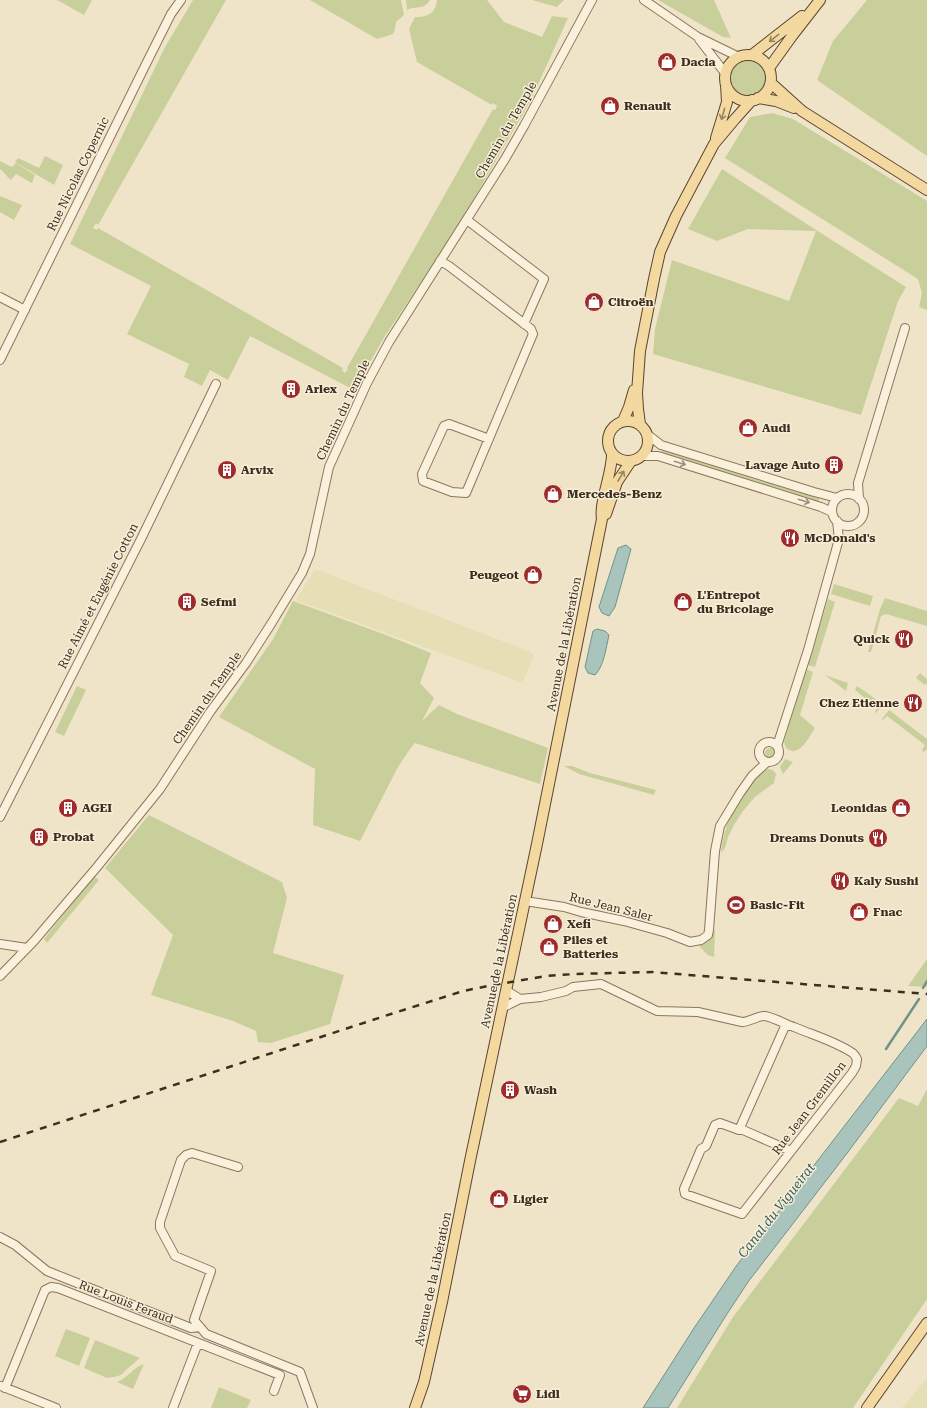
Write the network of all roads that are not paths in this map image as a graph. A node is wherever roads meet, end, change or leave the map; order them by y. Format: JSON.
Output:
{"nodes":[{"id":1,"x":181,"y":0,"type":"edge"},
{"id":2,"x":592,"y":0,"type":"edge"},
{"id":3,"x":644,"y":0,"type":"edge"},
{"id":4,"x":818,"y":2,"type":"edge"},
{"id":5,"x":698,"y":37,"type":"junction"},
{"id":6,"x":752,"y":55,"type":"junction"},
{"id":7,"x":739,"y":57,"type":"junction"},
{"id":8,"x":769,"y":68,"type":"junction"},
{"id":9,"x":726,"y":78,"type":"junction"},
{"id":10,"x":771,"y":83,"type":"junction"},
{"id":11,"x":755,"y":99,"type":"junction"},
{"id":12,"x":802,"y":111,"type":"junction"},
{"id":13,"x":714,"y":144,"type":"junction"},
{"id":14,"x":927,"y":190,"type":"edge"},
{"id":15,"x":467,"y":220,"type":"junction"},
{"id":16,"x":440,"y":261,"type":"junction"},
{"id":17,"x":0,"y":297,"type":"edge"},
{"id":18,"x":25,"y":310,"type":"junction"},
{"id":19,"x":524,"y":324,"type":"junction"},
{"id":20,"x":905,"y":328,"type":"dead end"},
{"id":21,"x":0,"y":360,"type":"edge"},
{"id":22,"x":638,"y":374,"type":"junction"},
{"id":23,"x":216,"y":384,"type":"dead end"},
{"id":24,"x":623,"y":421,"type":"junction"},
{"id":25,"x":640,"y":424,"type":"junction"},
{"id":26,"x":648,"y":435,"type":"junction"},
{"id":27,"x":489,"y":439,"type":"junction"},
{"id":28,"x":612,"y":454,"type":"junction"},
{"id":29,"x":642,"y":456,"type":"junction"},
{"id":30,"x":631,"y":461,"type":"junction"},
{"id":31,"x":858,"y":483,"type":"junction"},
{"id":32,"x":846,"y":494,"type":"junction"},
{"id":33,"x":837,"y":498,"type":"junction"},
{"id":34,"x":859,"y":499,"type":"junction"},
{"id":35,"x":832,"y":512,"type":"junction"},
{"id":36,"x":602,"y":518,"type":"junction"},
{"id":37,"x":837,"y":521,"type":"junction"},
{"id":38,"x":852,"y":525,"type":"junction"},
{"id":39,"x":839,"y":539,"type":"junction"},
{"id":40,"x":775,"y":744,"type":"junction"},
{"id":41,"x":760,"y":756,"type":"junction"},
{"id":42,"x":767,"y":762,"type":"junction"},
{"id":43,"x":752,"y":776,"type":"junction"},
{"id":44,"x":0,"y":817,"type":"edge"},
{"id":45,"x":525,"y":901,"type":"junction"},
{"id":46,"x":0,"y":944,"type":"edge"},
{"id":47,"x":27,"y":948,"type":"junction"},
{"id":48,"x":0,"y":976,"type":"edge"},
{"id":49,"x":507,"y":990,"type":"junction"},
{"id":50,"x":520,"y":1000,"type":"junction"},
{"id":51,"x":504,"y":1007,"type":"junction"},
{"id":52,"x":786,"y":1024,"type":"junction"},
{"id":53,"x":739,"y":1130,"type":"junction"},
{"id":54,"x":791,"y":1151,"type":"junction"},
{"id":55,"x":238,"y":1167,"type":"dead end"},
{"id":56,"x":0,"y":1237,"type":"edge"},
{"id":57,"x":927,"y":1323,"type":"edge"},
{"id":58,"x":200,"y":1327,"type":"junction"},
{"id":59,"x":198,"y":1343,"type":"junction"},
{"id":60,"x":2,"y":1387,"type":"edge"},
{"id":61,"x":274,"y":1391,"type":"dead end"},
{"id":62,"x":56,"y":1408,"type":"edge"},
{"id":63,"x":172,"y":1408,"type":"edge"},
{"id":64,"x":313,"y":1408,"type":"edge"},
{"id":65,"x":415,"y":1408,"type":"edge"},
{"id":66,"x":867,"y":1408,"type":"edge"}],
"edges":[{"from":1,"to":18,"type":"street","name":"Rue Nicolas Copernic"},
{"from":2,"to":15,"type":"street","name":"Chemin du Temple"},
{"from":3,"to":5,"type":"street"},
{"from":4,"to":6,"type":"main road","one_way":true},
{"from":4,"to":8,"type":"main road"},
{"from":5,"to":7,"type":"street"},
{"from":5,"to":9,"type":"street"},
{"from":6,"to":7,"type":"main road"},
{"from":6,"to":8,"type":"main road"},
{"from":7,"to":9,"type":"main road"},
{"from":8,"to":10,"type":"main road"},
{"from":9,"to":11,"type":"main road"},
{"from":9,"to":13,"type":"main road","one_way":true},
{"from":10,"to":11,"type":"main road"},
{"from":10,"to":12,"type":"main road"},
{"from":11,"to":12,"type":"main road"},
{"from":11,"to":13,"type":"main road"},
{"from":12,"to":14,"type":"main road"},
{"from":13,"to":22,"type":"main road"},
{"from":15,"to":16,"type":"street","name":"Chemin du Temple"},
{"from":15,"to":19,"type":"street"},
{"from":16,"to":19,"type":"street"},
{"from":16,"to":47,"type":"street","name":"Chemin du Temple"},
{"from":17,"to":18,"type":"street"},
{"from":18,"to":21,"type":"street","name":"Rue Nicolas Copernic"},
{"from":19,"to":27,"type":"street"},
{"from":20,"to":31,"type":"street"},
{"from":22,"to":24,"type":"main road"},
{"from":22,"to":25,"type":"main road"},
{"from":23,"to":44,"type":"street","name":"Rue Aimé et Eugénie Cotton"},
{"from":24,"to":25,"type":"main road"},
{"from":24,"to":28,"type":"main road"},
{"from":25,"to":26,"type":"main road"},
{"from":26,"to":29,"type":"main road"},
{"from":26,"to":33,"type":"street"},
{"from":27,"to":27,"type":"street"},
{"from":28,"to":30,"type":"main road"},
{"from":28,"to":36,"type":"main road","name":"Avenue de la Libération"},
{"from":29,"to":30,"type":"main road"},
{"from":29,"to":35,"type":"street","one_way":true},
{"from":36,"to":30,"type":"main road","name":"Avenue de la Libération","one_way":true},
{"from":31,"to":32,"type":"street"},
{"from":31,"to":34,"type":"street"},
{"from":32,"to":33,"type":"street"},
{"from":32,"to":34,"type":"street"},
{"from":33,"to":35,"type":"street"},
{"from":34,"to":38,"type":"street"},
{"from":35,"to":37,"type":"street"},
{"from":36,"to":45,"type":"main road","name":"Avenue de la Libération"},
{"from":37,"to":38,"type":"street"},
{"from":37,"to":39,"type":"street"},
{"from":38,"to":39,"type":"street"},
{"from":39,"to":40,"type":"street"},
{"from":40,"to":41,"type":"street"},
{"from":40,"to":42,"type":"street"},
{"from":41,"to":42,"type":"street"},
{"from":41,"to":43,"type":"street"},
{"from":42,"to":43,"type":"street"},
{"from":43,"to":45,"type":"street","name":"Rue Jean Saler"},
{"from":45,"to":49,"type":"main road","name":"Avenue de la Libération"},
{"from":46,"to":47,"type":"street"},
{"from":47,"to":48,"type":"street","name":"Chemin du Temple"},
{"from":49,"to":50,"type":"street"},
{"from":49,"to":51,"type":"main road","name":"Avenue de la Libération"},
{"from":50,"to":51,"type":"street"},
{"from":50,"to":52,"type":"street"},
{"from":51,"to":65,"type":"main road","name":"Avenue de la Libération"},
{"from":52,"to":53,"type":"street"},
{"from":52,"to":54,"type":"street","name":"Rue Jean Gremillon"},
{"from":53,"to":54,"type":"street"},
{"from":53,"to":54,"type":"street","name":"Rue Jean Gremillon"},
{"from":55,"to":58,"type":"street"},
{"from":56,"to":58,"type":"street"},
{"from":57,"to":66,"type":"main road"},
{"from":58,"to":64,"type":"street"},
{"from":59,"to":60,"type":"street","name":"Rue Louis Feraud"},
{"from":59,"to":61,"type":"street","name":"Rue Louis Feraud"},
{"from":59,"to":63,"type":"street"},
{"from":60,"to":62,"type":"street"}]}
